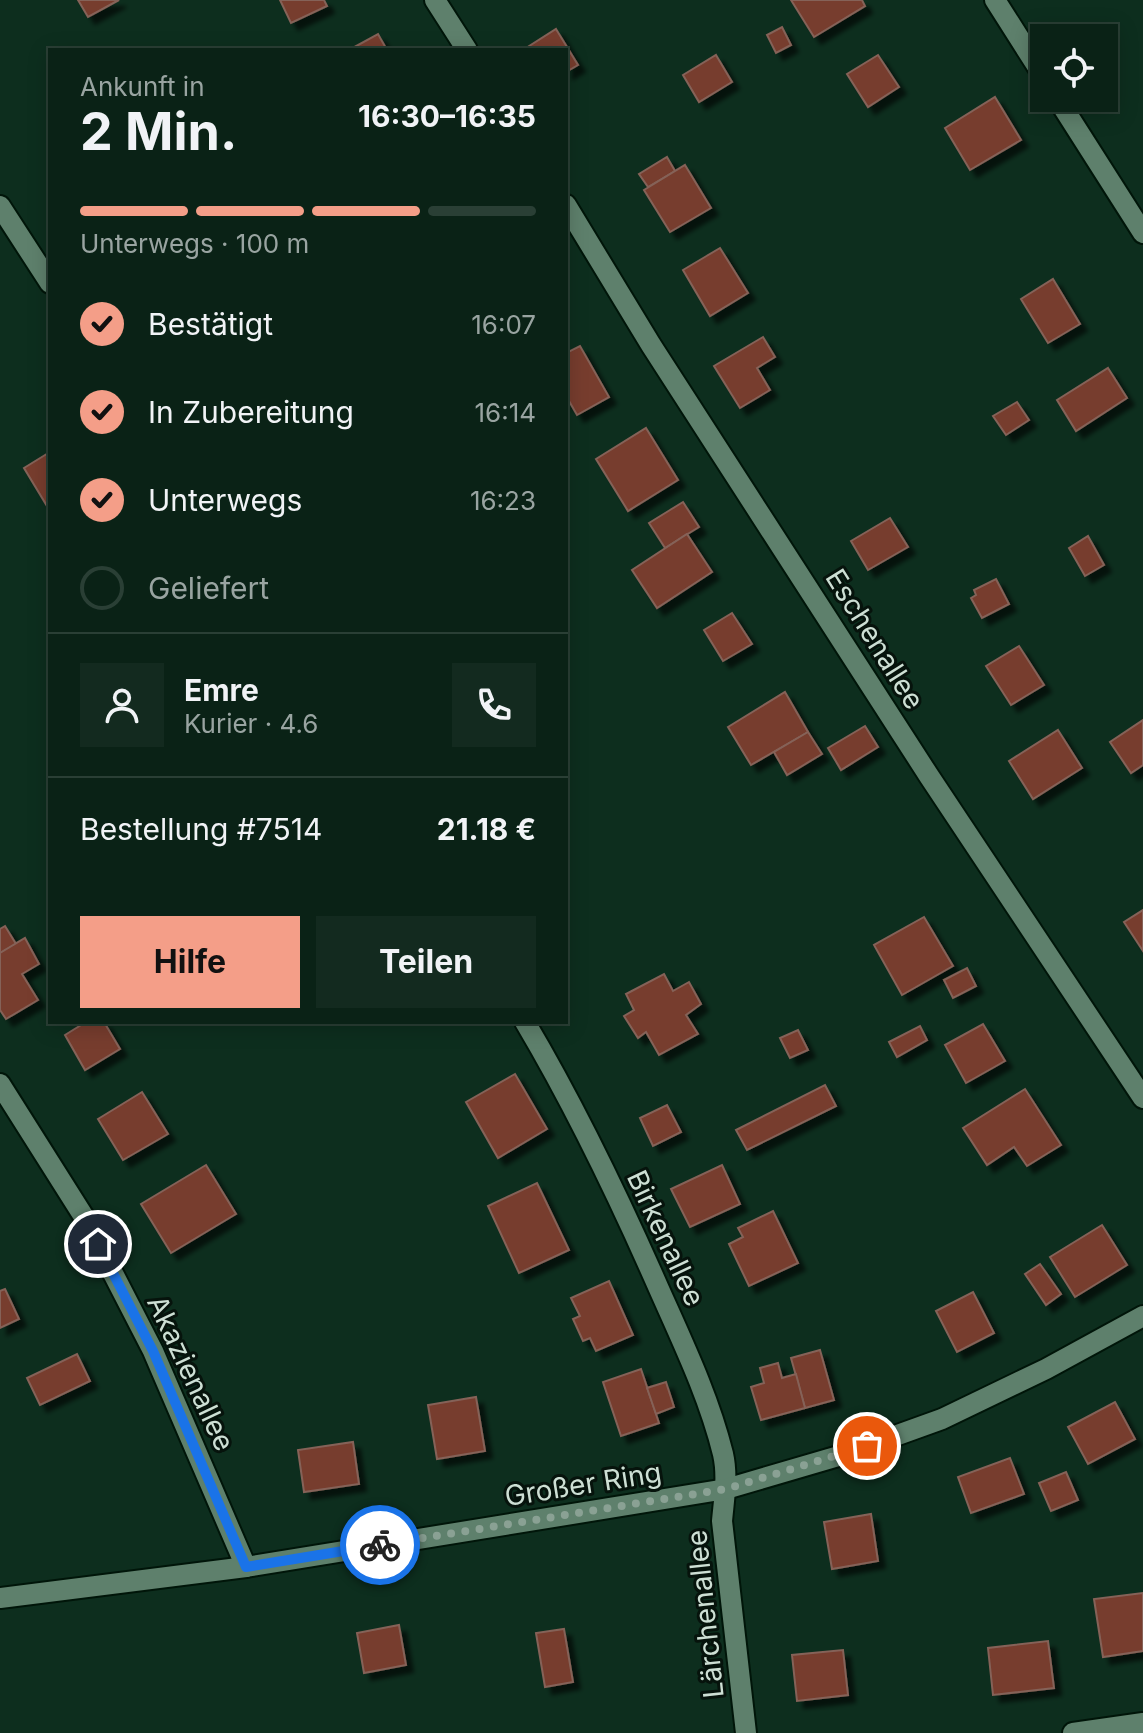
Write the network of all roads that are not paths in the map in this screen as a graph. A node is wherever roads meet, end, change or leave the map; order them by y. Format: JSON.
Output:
{"nodes":[{"id":1,"x":435,"y":0,"type":"edge"},
{"id":2,"x":995,"y":0,"type":"edge"},
{"id":3,"x":466,"y":48,"type":"edge"},
{"id":4,"x":1030,"y":55,"type":"edge"},
{"id":5,"x":1066,"y":112,"type":"edge"},
{"id":6,"x":0,"y":206,"type":"edge"},
{"id":7,"x":568,"y":208,"type":"edge"},
{"id":8,"x":1143,"y":233,"type":"edge"},
{"id":9,"x":48,"y":280,"type":"edge"},
{"id":10,"x":526,"y":1024,"type":"edge"},
{"id":11,"x":0,"y":1084,"type":"edge"},
{"id":12,"x":1143,"y":1098,"type":"edge"},
{"id":13,"x":1143,"y":1316,"type":"edge"},
{"id":14,"x":726,"y":1489,"type":"junction"},
{"id":15,"x":246,"y":1567,"type":"junction"},
{"id":16,"x":0,"y":1598,"type":"edge"},
{"id":17,"x":1143,"y":1723,"type":"edge"},
{"id":18,"x":746,"y":1733,"type":"edge"},
{"id":19,"x":1073,"y":1733,"type":"edge"}],
"edges":[{"from":1,"to":3,"type":"street"},
{"from":2,"to":4,"type":"street"},
{"from":5,"to":8,"type":"street"},
{"from":6,"to":9,"type":"street"},
{"from":7,"to":12,"type":"street","name":"Eschenallee"},
{"from":10,"to":14,"type":"street","name":"Birkenallee"},
{"from":11,"to":15,"type":"street","name":"Akazienallee"},
{"from":13,"to":14,"type":"street","name":"Großer Ring"},
{"from":14,"to":15,"type":"street","name":"Großer Ring"},
{"from":14,"to":18,"type":"street","name":"Lärchenallee"},
{"from":15,"to":16,"type":"street","name":"Großer Ring"},
{"from":17,"to":19,"type":"street"}]}
